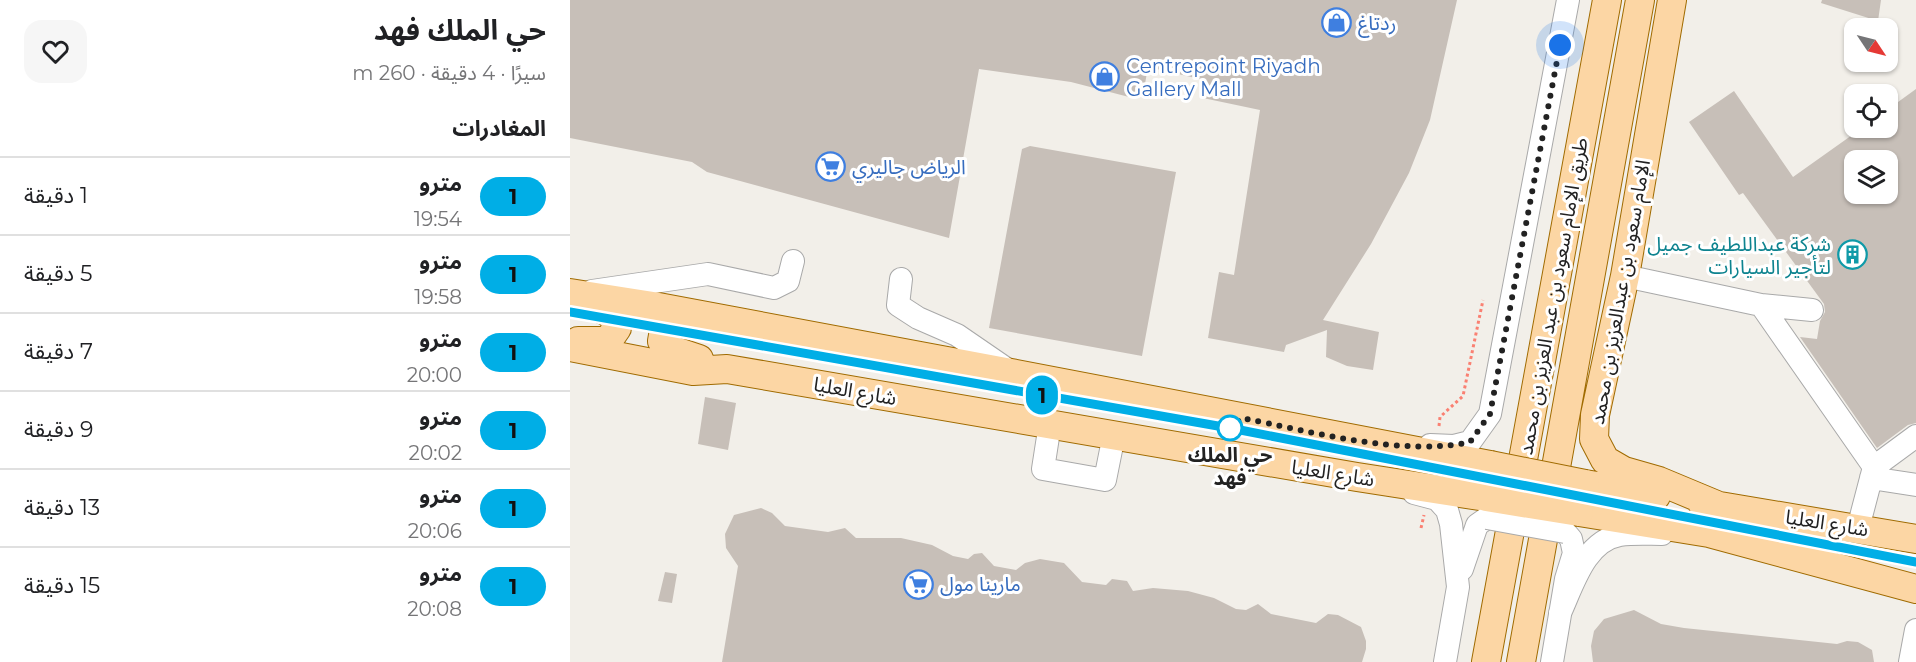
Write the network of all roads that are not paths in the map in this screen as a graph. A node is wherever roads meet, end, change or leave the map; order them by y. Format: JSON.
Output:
{"nodes":[{"id":1,"x":1568,"y":0,"type":"edge"},
{"id":2,"x":1607,"y":0,"type":"edge"},
{"id":3,"x":1640,"y":0,"type":"edge"},
{"id":4,"x":1672,"y":0,"type":"edge"},
{"id":5,"x":793,"y":261,"type":"dead end"},
{"id":6,"x":1625,"y":276,"type":"junction"},
{"id":7,"x":901,"y":279,"type":"dead end"},
{"id":8,"x":572,"y":295,"type":"edge"},
{"id":9,"x":1761,"y":305,"type":"junction"},
{"id":10,"x":1812,"y":310,"type":"dead end"},
{"id":11,"x":739,"y":322,"type":"junction"},
{"id":12,"x":570,"y":340,"type":"edge"},
{"id":13,"x":570,"y":347,"type":"edge"},
{"id":14,"x":727,"y":369,"type":"junction"},
{"id":15,"x":1011,"y":373,"type":"junction"},
{"id":16,"x":1050,"y":424,"type":"junction"},
{"id":17,"x":1114,"y":435,"type":"junction"},
{"id":18,"x":1916,"y":436,"type":"edge"},
{"id":19,"x":1371,"y":443,"type":"junction"},
{"id":20,"x":1873,"y":472,"type":"junction"},
{"id":21,"x":1357,"y":477,"type":"junction"},
{"id":22,"x":1916,"y":486,"type":"edge"},
{"id":23,"x":1719,"y":506,"type":"junction"},
{"id":24,"x":1486,"y":507,"type":"junction"},
{"id":25,"x":1572,"y":522,"type":"junction"},
{"id":26,"x":1858,"y":528,"type":"junction"},
{"id":27,"x":1708,"y":533,"type":"junction"},
{"id":28,"x":1916,"y":538,"type":"edge"},
{"id":29,"x":1458,"y":587,"type":"junction"},
{"id":30,"x":1916,"y":589,"type":"edge"},
{"id":31,"x":1560,"y":613,"type":"junction"},
{"id":32,"x":1916,"y":630,"type":"edge"},
{"id":33,"x":1445,"y":662,"type":"edge"},
{"id":34,"x":1486,"y":662,"type":"edge"},
{"id":35,"x":1521,"y":662,"type":"edge"},
{"id":36,"x":1552,"y":662,"type":"edge"},
{"id":37,"x":1910,"y":662,"type":"edge"}],
"edges":[{"from":1,"to":19,"type":"street"},
{"from":2,"to":34,"type":"main road","name":"طريق الإمام سعود بن عبد العزيز بن محمد"},
{"from":3,"to":35,"type":"main road","name":"طريق الإمام سعود بن عبد العزيز بن محمد"},
{"from":4,"to":6,"type":"main road","name":"الإمام سعود بن عبدالعزيز بن محمد"},
{"from":5,"to":8,"type":"street"},
{"from":6,"to":9,"type":"street"},
{"from":6,"to":23,"type":"main road","name":"الإمام سعود بن عبدالعزيز بن محمد"},
{"from":7,"to":15,"type":"street"},
{"from":8,"to":11,"type":"main road","name":"شارع العليا"},
{"from":8,"to":12,"type":"main road"},
{"from":9,"to":10,"type":"street"},
{"from":9,"to":20,"type":"street"},
{"from":11,"to":14,"type":"main road"},
{"from":11,"to":15,"type":"main road","name":"شارع العليا"},
{"from":13,"to":14,"type":"main road","name":"شارع العليا"},
{"from":14,"to":16,"type":"main road","name":"شارع العليا"},
{"from":15,"to":19,"type":"main road","name":"شارع العليا"},
{"from":16,"to":17,"type":"main road","name":"شارع العليا"},
{"from":16,"to":17,"type":"street"},
{"from":17,"to":21,"type":"main road","name":"شارع العليا"},
{"from":18,"to":20,"type":"street"},
{"from":19,"to":23,"type":"main road","name":"شارع العليا","bridge":true},
{"from":20,"to":22,"type":"street"},
{"from":20,"to":26,"type":"street"},
{"from":21,"to":24,"type":"main road","name":"شارع العليا"},
{"from":21,"to":29,"type":"street"},
{"from":23,"to":26,"type":"main road","name":"شارع العليا"},
{"from":24,"to":25,"type":"main road","name":"شارع العليا","bridge":true},
{"from":24,"to":29,"type":"street"},
{"from":25,"to":27,"type":"main road","name":"شارع العليا"},
{"from":25,"to":31,"type":"street"},
{"from":26,"to":28,"type":"main road","name":"شارع العليا"},
{"from":27,"to":30,"type":"main road","name":"شارع العليا"},
{"from":27,"to":31,"type":"street"},
{"from":29,"to":33,"type":"street"},
{"from":31,"to":36,"type":"street"},
{"from":32,"to":37,"type":"street"}]}
